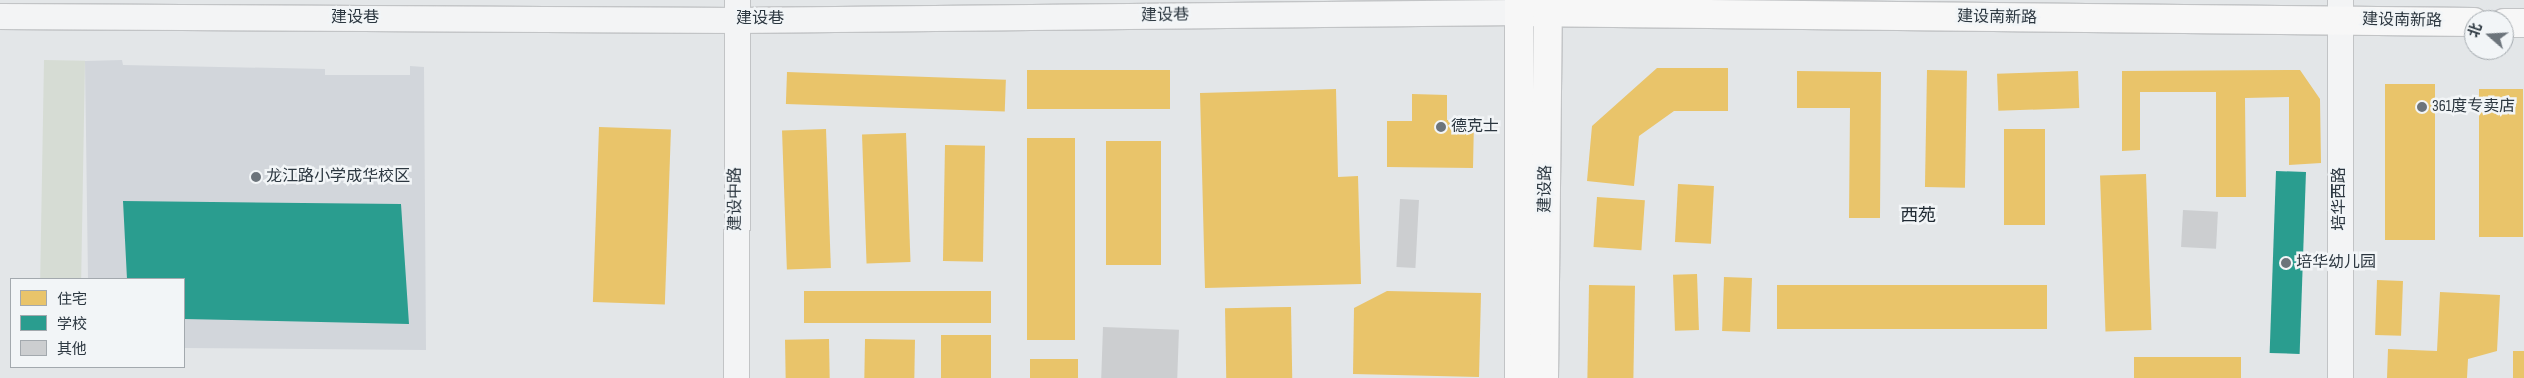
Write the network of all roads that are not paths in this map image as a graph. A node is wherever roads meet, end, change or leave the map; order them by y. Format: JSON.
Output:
{"nodes":[{"id":1,"x":1519,"y":6,"type":"edge"},
{"id":2,"x":1548,"y":6,"type":"edge"},
{"id":3,"x":737,"y":10,"type":"edge"},
{"id":4,"x":2340,"y":10,"type":"edge"},
{"id":5,"x":0,"y":16,"type":"edge"},
{"id":6,"x":2464,"y":21,"type":"edge"},
{"id":7,"x":736,"y":378,"type":"edge"},
{"id":8,"x":1519,"y":378,"type":"edge"},
{"id":9,"x":1544,"y":378,"type":"edge"},
{"id":10,"x":2340,"y":378,"type":"edge"}],
"edges":[{"from":1,"to":2,"type":"street","name":"建设南新路"},
{"from":1,"to":3,"type":"street","name":"建设巷"},
{"from":1,"to":8,"type":"street","name":"建设路"},
{"from":2,"to":4,"type":"street","name":"建设南新路"},
{"from":2,"to":9,"type":"street","name":"建设路"},
{"from":3,"to":5,"type":"street","name":"建设巷"},
{"from":3,"to":7,"type":"street","name":"建设中路"},
{"from":4,"to":6,"type":"street","name":"建设南新路"},
{"from":4,"to":10,"type":"street","name":"培华西路"}]}
